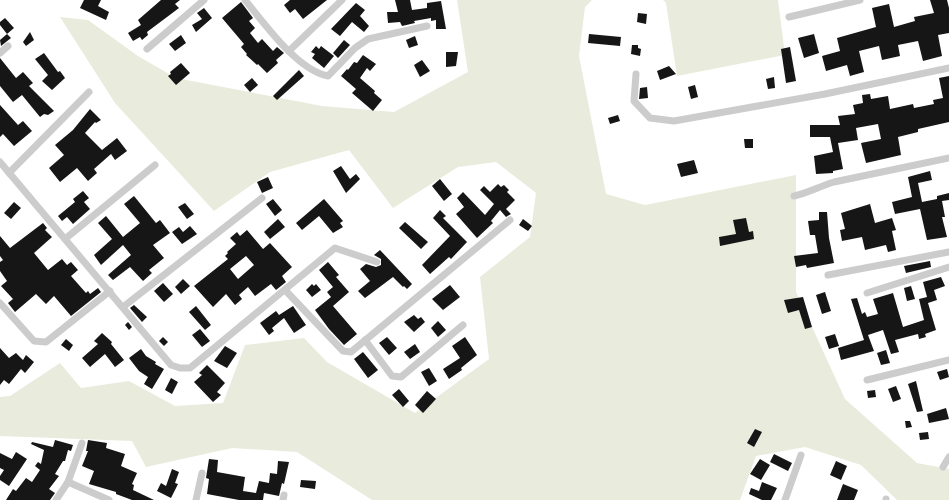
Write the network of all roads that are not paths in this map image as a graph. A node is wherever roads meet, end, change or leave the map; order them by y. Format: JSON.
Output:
{"nodes":[{"id":1,"x":204,"y":0,"type":"edge"},
{"id":2,"x":245,"y":0,"type":"edge"},
{"id":3,"x":342,"y":0,"type":"edge"},
{"id":4,"x":860,"y":0,"type":"edge"},
{"id":5,"x":789,"y":17,"type":"dead end"},
{"id":6,"x":427,"y":26,"type":"dead end"},
{"id":7,"x":8,"y":46,"type":"dead end"},
{"id":8,"x":147,"y":48,"type":"dead end"},
{"id":9,"x":289,"y":51,"type":"junction"},
{"id":10,"x":0,"y":53,"type":"edge"},
{"id":11,"x":949,"y":68,"type":"edge"},
{"id":12,"x":636,"y":74,"type":"dead end"},
{"id":13,"x":89,"y":92,"type":"dead end"},
{"id":14,"x":949,"y":158,"type":"edge"},
{"id":15,"x":0,"y":162,"type":"edge"},
{"id":16,"x":155,"y":165,"type":"dead end"},
{"id":17,"x":9,"y":173,"type":"junction"},
{"id":18,"x":794,"y":196,"type":"dead end"},
{"id":19,"x":262,"y":198,"type":"dead end"},
{"id":20,"x":510,"y":220,"type":"dead end"},
{"id":21,"x":65,"y":239,"type":"junction"},
{"id":22,"x":949,"y":252,"type":"edge"},
{"id":23,"x":377,"y":262,"type":"dead end"},
{"id":24,"x":949,"y":267,"type":"edge"},
{"id":25,"x":828,"y":275,"type":"dead end"},
{"id":26,"x":285,"y":290,"type":"junction"},
{"id":27,"x":110,"y":292,"type":"junction"},
{"id":28,"x":867,"y":293,"type":"dead end"},
{"id":29,"x":0,"y":303,"type":"edge"},
{"id":30,"x":124,"y":307,"type":"junction"},
{"id":31,"x":463,"y":325,"type":"dead end"},
{"id":32,"x":365,"y":340,"type":"junction"},
{"id":33,"x":949,"y":360,"type":"edge"},
{"id":34,"x":867,"y":380,"type":"dead end"},
{"id":35,"x":82,"y":443,"type":"dead end"},
{"id":36,"x":801,"y":456,"type":"dead end"},
{"id":37,"x":949,"y":457,"type":"edge"},
{"id":38,"x":943,"y":467,"type":"dead end"},
{"id":39,"x":202,"y":473,"type":"dead end"},
{"id":40,"x":68,"y":482,"type":"junction"},
{"id":41,"x":56,"y":500,"type":"edge"},
{"id":42,"x":109,"y":500,"type":"edge"},
{"id":43,"x":196,"y":500,"type":"edge"},
{"id":44,"x":785,"y":500,"type":"edge"}],
"edges":[{"from":1,"to":8,"type":"street"},
{"from":2,"to":9,"type":"street"},
{"from":3,"to":9,"type":"street"},
{"from":4,"to":5,"type":"street"},
{"from":6,"to":9,"type":"street"},
{"from":7,"to":10,"type":"street"},
{"from":11,"to":12,"type":"street"},
{"from":13,"to":17,"type":"street"},
{"from":14,"to":18,"type":"street"},
{"from":15,"to":17,"type":"street"},
{"from":16,"to":21,"type":"street"},
{"from":17,"to":21,"type":"street"},
{"from":19,"to":30,"type":"street"},
{"from":20,"to":32,"type":"street"},
{"from":21,"to":27,"type":"street"},
{"from":22,"to":25,"type":"street"},
{"from":23,"to":26,"type":"street"},
{"from":24,"to":28,"type":"street"},
{"from":26,"to":30,"type":"street"},
{"from":26,"to":32,"type":"street"},
{"from":27,"to":29,"type":"street"},
{"from":27,"to":30,"type":"street"},
{"from":31,"to":32,"type":"street"},
{"from":33,"to":34,"type":"street"},
{"from":35,"to":40,"type":"street"},
{"from":36,"to":44,"type":"street"},
{"from":37,"to":38,"type":"street"},
{"from":39,"to":43,"type":"street"},
{"from":40,"to":41,"type":"street"},
{"from":40,"to":42,"type":"street"}]}
